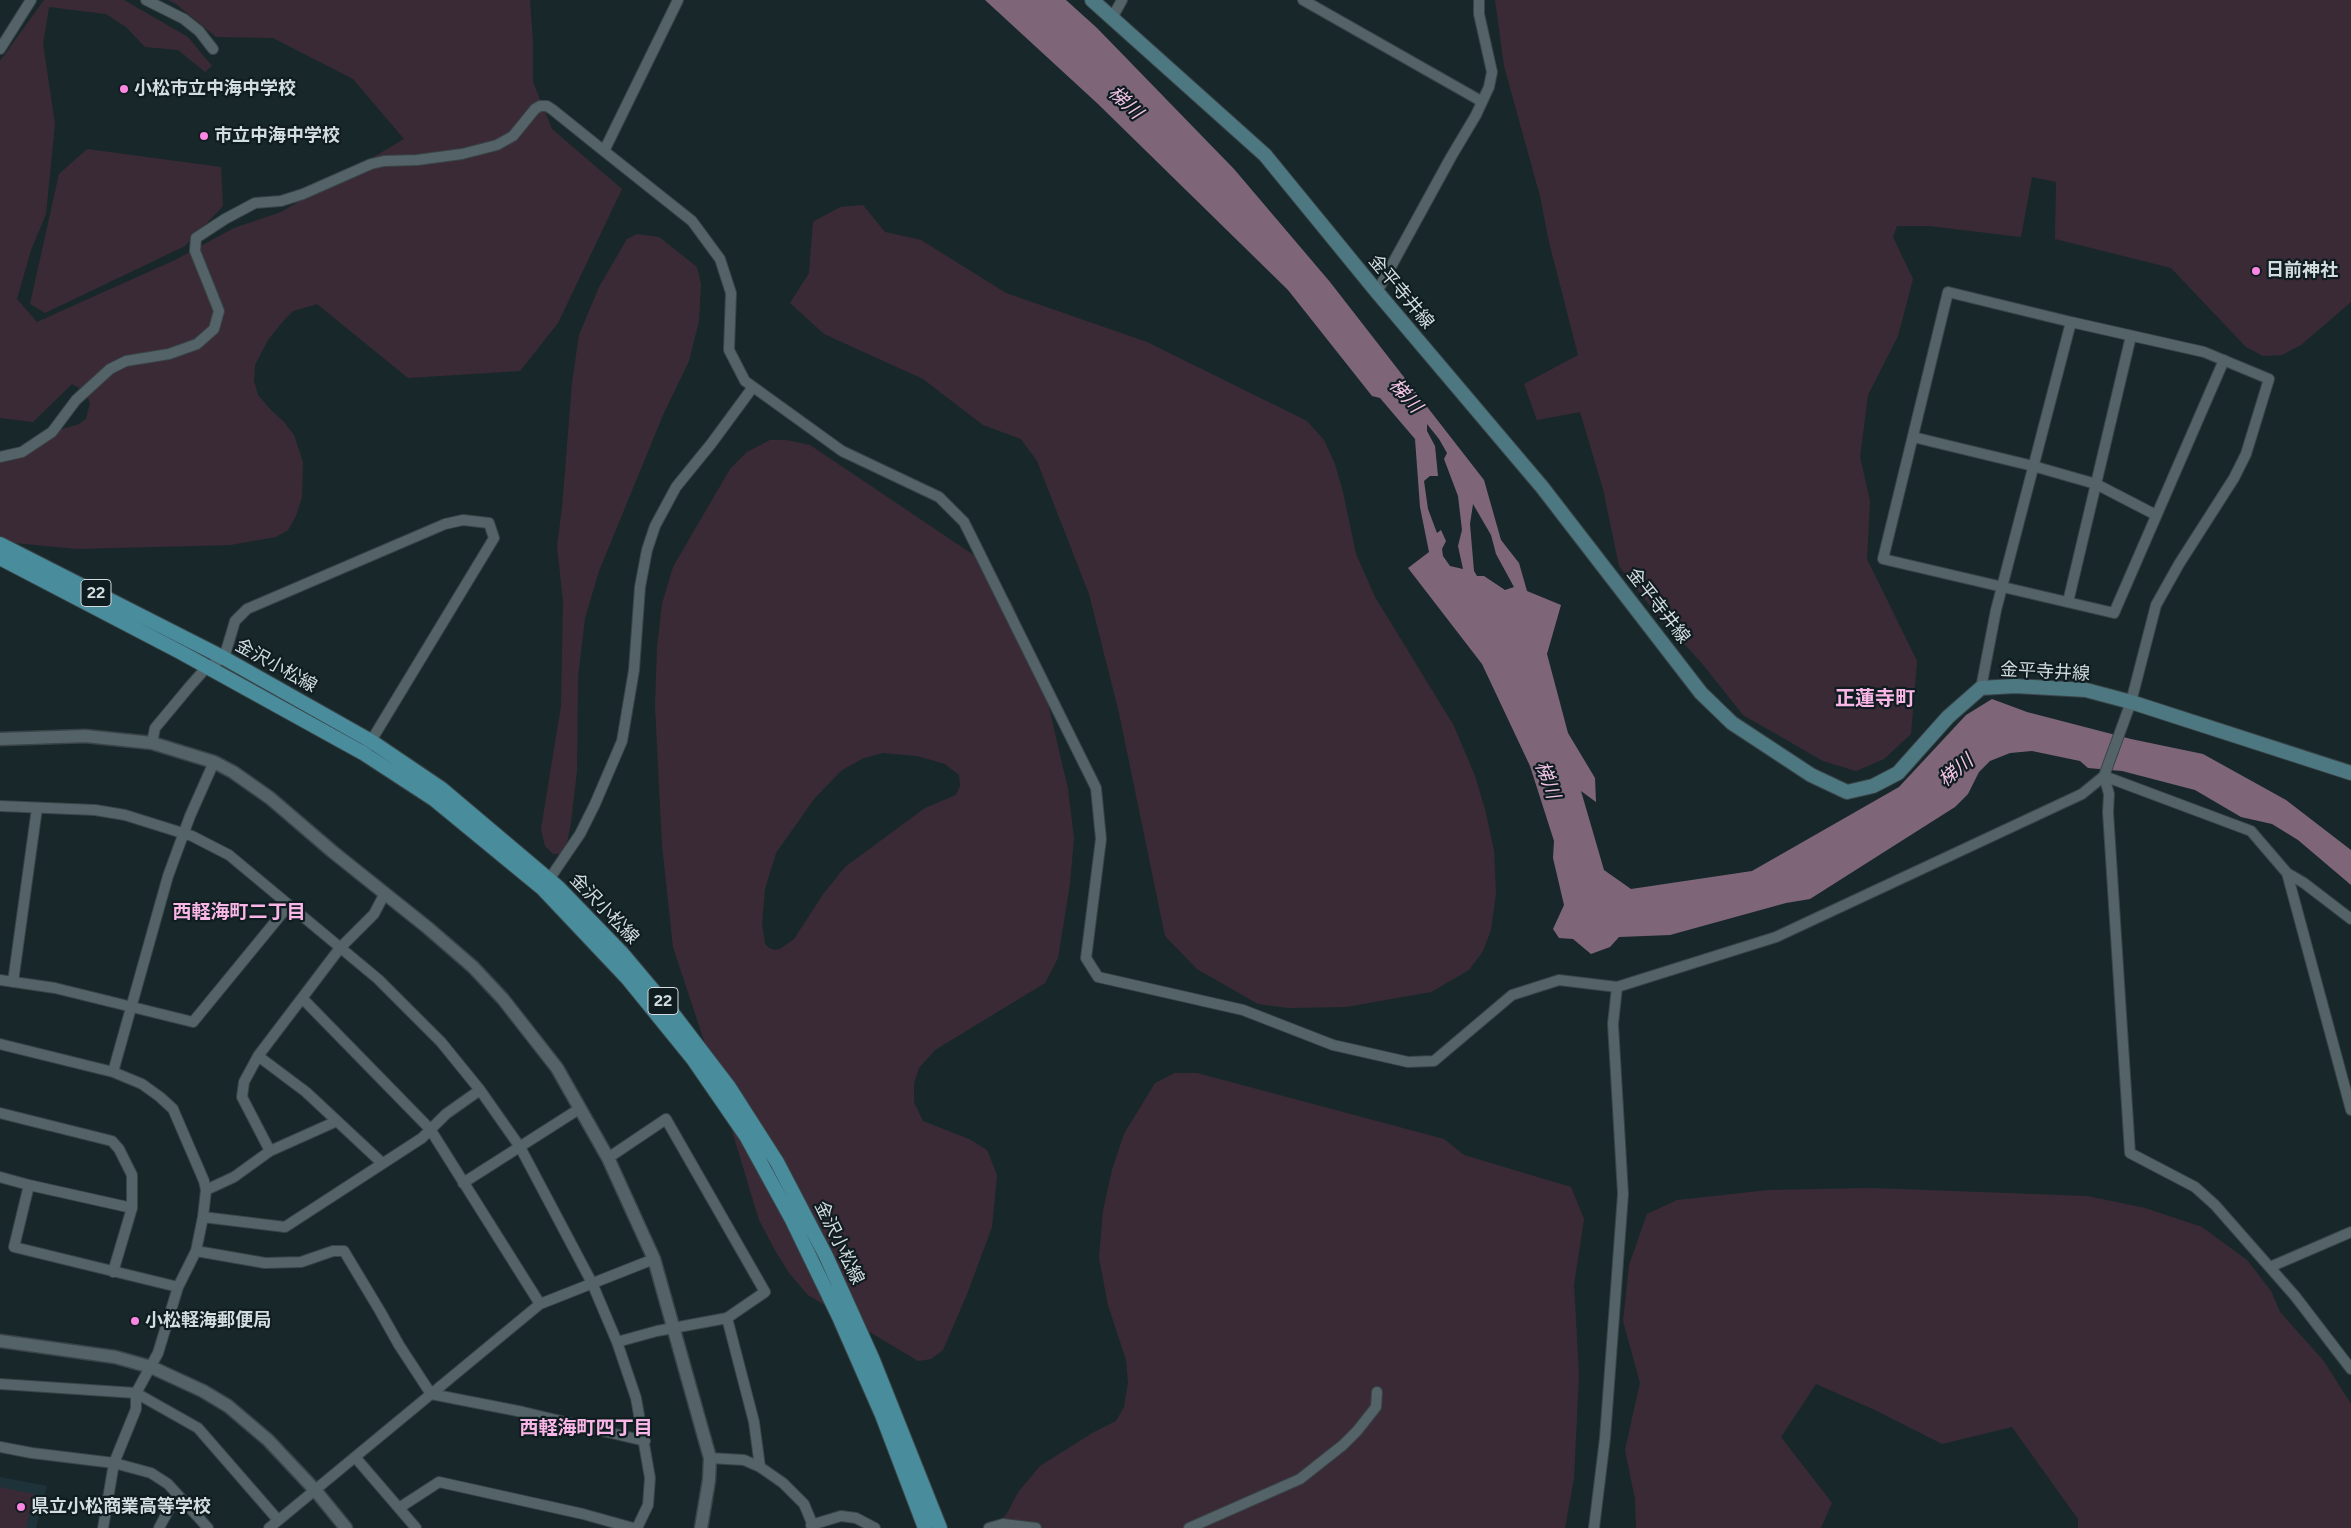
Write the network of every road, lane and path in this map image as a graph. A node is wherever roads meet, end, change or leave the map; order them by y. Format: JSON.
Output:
{"nodes":[{"id":1,"x":32,"y":0,"type":"edge"},
{"id":2,"x":146,"y":0,"type":"edge"},
{"id":3,"x":678,"y":0,"type":"edge"},
{"id":4,"x":1092,"y":0,"type":"edge"},
{"id":5,"x":1122,"y":0,"type":"edge"},
{"id":6,"x":1303,"y":0,"type":"edge"},
{"id":7,"x":1479,"y":0,"type":"edge"},
{"id":8,"x":1112,"y":18,"type":"junction"},
{"id":9,"x":0,"y":49,"type":"edge"},
{"id":10,"x":214,"y":49,"type":"dead end"},
{"id":11,"x":1481,"y":101,"type":"junction"},
{"id":12,"x":604,"y":151,"type":"junction"},
{"id":13,"x":1377,"y":292,"type":"junction"},
{"id":14,"x":2071,"y":322,"type":"junction"},
{"id":15,"x":2131,"y":336,"type":"junction"},
{"id":16,"x":2224,"y":360,"type":"junction"},
{"id":17,"x":753,"y":386,"type":"junction"},
{"id":18,"x":1913,"y":437,"type":"junction"},
{"id":19,"x":0,"y":457,"type":"edge"},
{"id":20,"x":2034,"y":466,"type":"junction"},
{"id":21,"x":2096,"y":484,"type":"junction"},
{"id":22,"x":2156,"y":515,"type":"junction"},
{"id":23,"x":0,"y":544,"type":"edge"},
{"id":24,"x":0,"y":558,"type":"edge"},
{"id":25,"x":2002,"y":587,"type":"junction"},
{"id":26,"x":2068,"y":602,"type":"junction"},
{"id":27,"x":224,"y":658,"type":"junction"},
{"id":28,"x":206,"y":668,"type":"junction"},
{"id":29,"x":1981,"y":688,"type":"junction"},
{"id":30,"x":2128,"y":709,"type":"junction"},
{"id":31,"x":0,"y":739,"type":"edge"},
{"id":32,"x":152,"y":743,"type":"junction"},
{"id":33,"x":367,"y":747,"type":"junction"},
{"id":34,"x":214,"y":762,"type":"junction"},
{"id":35,"x":2351,"y":773,"type":"edge"},
{"id":36,"x":2104,"y":776,"type":"junction"},
{"id":37,"x":0,"y":806,"type":"edge"},
{"id":38,"x":37,"y":808,"type":"junction"},
{"id":39,"x":184,"y":833,"type":"junction"},
{"id":40,"x":2286,"y":872,"type":"junction"},
{"id":41,"x":546,"y":884,"type":"junction"},
{"id":42,"x":385,"y":893,"type":"junction"},
{"id":43,"x":289,"y":905,"type":"junction"},
{"id":44,"x":2351,"y":919,"type":"edge"},
{"id":45,"x":340,"y":948,"type":"junction"},
{"id":46,"x":0,"y":980,"type":"edge"},
{"id":47,"x":13,"y":982,"type":"junction"},
{"id":48,"x":1617,"y":987,"type":"junction"},
{"id":49,"x":302,"y":998,"type":"junction"},
{"id":50,"x":131,"y":1008,"type":"junction"},
{"id":51,"x":0,"y":1044,"type":"edge"},
{"id":52,"x":258,"y":1056,"type":"junction"},
{"id":53,"x":112,"y":1072,"type":"junction"},
{"id":54,"x":480,"y":1090,"type":"junction"},
{"id":55,"x":579,"y":1109,"type":"junction"},
{"id":56,"x":2351,"y":1110,"type":"edge"},
{"id":57,"x":0,"y":1113,"type":"edge"},
{"id":58,"x":337,"y":1121,"type":"junction"},
{"id":59,"x":430,"y":1129,"type":"junction"},
{"id":60,"x":520,"y":1147,"type":"junction"},
{"id":61,"x":270,"y":1151,"type":"junction"},
{"id":62,"x":608,"y":1158,"type":"junction"},
{"id":63,"x":382,"y":1163,"type":"junction"},
{"id":64,"x":0,"y":1177,"type":"edge"},
{"id":65,"x":464,"y":1183,"type":"junction"},
{"id":66,"x":29,"y":1185,"type":"junction"},
{"id":67,"x":206,"y":1190,"type":"junction"},
{"id":68,"x":132,"y":1208,"type":"junction"},
{"id":69,"x":203,"y":1217,"type":"junction"},
{"id":70,"x":2351,"y":1232,"type":"edge"},
{"id":71,"x":196,"y":1251,"type":"junction"},
{"id":72,"x":654,"y":1260,"type":"junction"},
{"id":73,"x":2270,"y":1267,"type":"junction"},
{"id":74,"x":113,"y":1272,"type":"junction"},
{"id":75,"x":592,"y":1283,"type":"junction"},
{"id":76,"x":178,"y":1287,"type":"junction"},
{"id":77,"x":540,"y":1304,"type":"junction"},
{"id":78,"x":727,"y":1318,"type":"junction"},
{"id":79,"x":675,"y":1328,"type":"junction"},
{"id":80,"x":0,"y":1341,"type":"edge"},
{"id":81,"x":617,"y":1342,"type":"junction"},
{"id":82,"x":151,"y":1367,"type":"junction"},
{"id":83,"x":2351,"y":1369,"type":"edge"},
{"id":84,"x":0,"y":1384,"type":"edge"},
{"id":85,"x":1378,"y":1392,"type":"dead end"},
{"id":86,"x":136,"y":1393,"type":"junction"},
{"id":87,"x":431,"y":1394,"type":"junction"},
{"id":88,"x":645,"y":1441,"type":"junction"},
{"id":89,"x":0,"y":1447,"type":"edge"},
{"id":90,"x":355,"y":1457,"type":"junction"},
{"id":91,"x":710,"y":1458,"type":"junction"},
{"id":92,"x":114,"y":1464,"type":"junction"},
{"id":93,"x":760,"y":1467,"type":"junction"},
{"id":94,"x":315,"y":1490,"type":"junction"},
{"id":95,"x":177,"y":1494,"type":"junction"},
{"id":96,"x":399,"y":1508,"type":"junction"},
{"id":97,"x":278,"y":1520,"type":"junction"},
{"id":98,"x":813,"y":1526,"type":"edge"},
{"id":99,"x":103,"y":1528,"type":"edge"},
{"id":100,"x":159,"y":1528,"type":"edge"},
{"id":101,"x":208,"y":1528,"type":"edge"},
{"id":102,"x":268,"y":1528,"type":"edge"},
{"id":103,"x":346,"y":1528,"type":"edge"},
{"id":104,"x":416,"y":1528,"type":"edge"},
{"id":105,"x":635,"y":1528,"type":"edge"},
{"id":106,"x":702,"y":1528,"type":"edge"},
{"id":107,"x":875,"y":1528,"type":"edge"},
{"id":108,"x":926,"y":1528,"type":"edge"},
{"id":109,"x":940,"y":1528,"type":"edge"},
{"id":110,"x":989,"y":1528,"type":"edge"},
{"id":111,"x":1036,"y":1528,"type":"edge"},
{"id":112,"x":1189,"y":1528,"type":"edge"},
{"id":113,"x":1594,"y":1528,"type":"edge"}],
"edges":[{"from":1,"to":9,"type":"street"},
{"from":2,"to":10,"type":"street"},
{"from":3,"to":12,"type":"street"},
{"from":4,"to":8,"type":"main road","name":"金平寺井線"},
{"from":5,"to":8,"type":"street"},
{"from":6,"to":11,"type":"street"},
{"from":7,"to":11,"type":"street"},
{"from":8,"to":13,"type":"main road","name":"金平寺井線"},
{"from":11,"to":13,"type":"street"},
{"from":12,"to":17,"type":"street"},
{"from":12,"to":19,"type":"street"},
{"from":13,"to":29,"type":"main road","name":"金平寺井線"},
{"from":14,"to":15,"type":"street"},
{"from":14,"to":18,"type":"street"},
{"from":14,"to":20,"type":"street"},
{"from":15,"to":16,"type":"street"},
{"from":15,"to":21,"type":"street"},
{"from":16,"to":22,"type":"street"},
{"from":16,"to":30,"type":"street"},
{"from":17,"to":41,"type":"street"},
{"from":17,"to":48,"type":"street"},
{"from":18,"to":20,"type":"street"},
{"from":18,"to":25,"type":"street"},
{"from":20,"to":21,"type":"street"},
{"from":20,"to":25,"type":"street"},
{"from":21,"to":22,"type":"street"},
{"from":21,"to":26,"type":"street"},
{"from":22,"to":26,"type":"street"},
{"from":23,"to":27,"type":"main road","name":"金沢小松線","number":"22"},
{"from":24,"to":28,"type":"main road","name":"金沢小松線","number":"22"},
{"from":25,"to":26,"type":"street"},
{"from":25,"to":29,"type":"street"},
{"from":27,"to":28,"type":"street"},
{"from":27,"to":33,"type":"main road","name":"金沢小松線","number":"22"},
{"from":27,"to":33,"type":"street"},
{"from":28,"to":32,"type":"street"},
{"from":28,"to":33,"type":"main road","name":"金沢小松線","number":"22"},
{"from":29,"to":30,"type":"main road","name":"金平寺井線"},
{"from":30,"to":35,"type":"main road","name":"金平寺井線"},
{"from":30,"to":36,"type":"street"},
{"from":31,"to":32,"type":"street"},
{"from":32,"to":34,"type":"street"},
{"from":33,"to":41,"type":"main road","name":"金沢小松線","number":"22"},
{"from":34,"to":39,"type":"street"},
{"from":34,"to":42,"type":"street"},
{"from":36,"to":40,"type":"street"},
{"from":36,"to":48,"type":"street"},
{"from":36,"to":73,"type":"street"},
{"from":37,"to":38,"type":"street"},
{"from":38,"to":39,"type":"street"},
{"from":38,"to":47,"type":"street"},
{"from":39,"to":43,"type":"street"},
{"from":39,"to":50,"type":"street"},
{"from":40,"to":44,"type":"street"},
{"from":40,"to":56,"type":"street"},
{"from":41,"to":108,"type":"main road","name":"金沢小松線","number":"22"},
{"from":41,"to":109,"type":"main road","name":"金沢小松線","number":"22"},
{"from":42,"to":45,"type":"street"},
{"from":42,"to":55,"type":"street"},
{"from":43,"to":45,"type":"street"},
{"from":43,"to":50,"type":"street"},
{"from":45,"to":49,"type":"street"},
{"from":45,"to":54,"type":"street"},
{"from":46,"to":47,"type":"street"},
{"from":47,"to":50,"type":"street"},
{"from":48,"to":113,"type":"street"},
{"from":49,"to":52,"type":"street"},
{"from":49,"to":59,"type":"street"},
{"from":50,"to":53,"type":"street"},
{"from":51,"to":53,"type":"street"},
{"from":52,"to":58,"type":"street"},
{"from":52,"to":61,"type":"street"},
{"from":53,"to":67,"type":"street"},
{"from":54,"to":59,"type":"street"},
{"from":54,"to":60,"type":"street"},
{"from":55,"to":60,"type":"street"},
{"from":55,"to":62,"type":"street"},
{"from":57,"to":68,"type":"street"},
{"from":58,"to":61,"type":"street"},
{"from":58,"to":63,"type":"street"},
{"from":59,"to":63,"type":"street"},
{"from":59,"to":65,"type":"street"},
{"from":60,"to":65,"type":"street"},
{"from":60,"to":75,"type":"street"},
{"from":61,"to":67,"type":"street"},
{"from":62,"to":72,"type":"street"},
{"from":62,"to":78,"type":"street"},
{"from":63,"to":69,"type":"street"},
{"from":64,"to":66,"type":"street"},
{"from":65,"to":77,"type":"street"},
{"from":66,"to":68,"type":"street"},
{"from":66,"to":74,"type":"street"},
{"from":67,"to":69,"type":"street"},
{"from":68,"to":74,"type":"street"},
{"from":69,"to":71,"type":"street"},
{"from":70,"to":73,"type":"street"},
{"from":71,"to":76,"type":"street"},
{"from":71,"to":87,"type":"street"},
{"from":72,"to":75,"type":"street"},
{"from":72,"to":79,"type":"street"},
{"from":73,"to":83,"type":"street"},
{"from":74,"to":76,"type":"street"},
{"from":75,"to":77,"type":"street"},
{"from":75,"to":81,"type":"street"},
{"from":76,"to":82,"type":"street"},
{"from":77,"to":87,"type":"street"},
{"from":78,"to":79,"type":"street"},
{"from":78,"to":93,"type":"street"},
{"from":79,"to":81,"type":"street"},
{"from":79,"to":91,"type":"street"},
{"from":80,"to":82,"type":"street"},
{"from":81,"to":88,"type":"street"},
{"from":82,"to":86,"type":"street"},
{"from":82,"to":94,"type":"street"},
{"from":84,"to":86,"type":"street"},
{"from":85,"to":112,"type":"street"},
{"from":86,"to":92,"type":"street"},
{"from":86,"to":97,"type":"street"},
{"from":87,"to":88,"type":"street"},
{"from":87,"to":90,"type":"street"},
{"from":88,"to":105,"type":"street"},
{"from":89,"to":92,"type":"street"},
{"from":90,"to":94,"type":"street"},
{"from":90,"to":96,"type":"street"},
{"from":91,"to":93,"type":"street"},
{"from":91,"to":106,"type":"street"},
{"from":92,"to":95,"type":"street"},
{"from":92,"to":99,"type":"street"},
{"from":93,"to":98,"type":"street"},
{"from":94,"to":97,"type":"street"},
{"from":94,"to":103,"type":"street"},
{"from":95,"to":100,"type":"street"},
{"from":95,"to":101,"type":"street"},
{"from":96,"to":104,"type":"street"},
{"from":96,"to":105,"type":"street"},
{"from":97,"to":102,"type":"street"},
{"from":98,"to":107,"type":"street"},
{"from":110,"to":111,"type":"street"}]}
